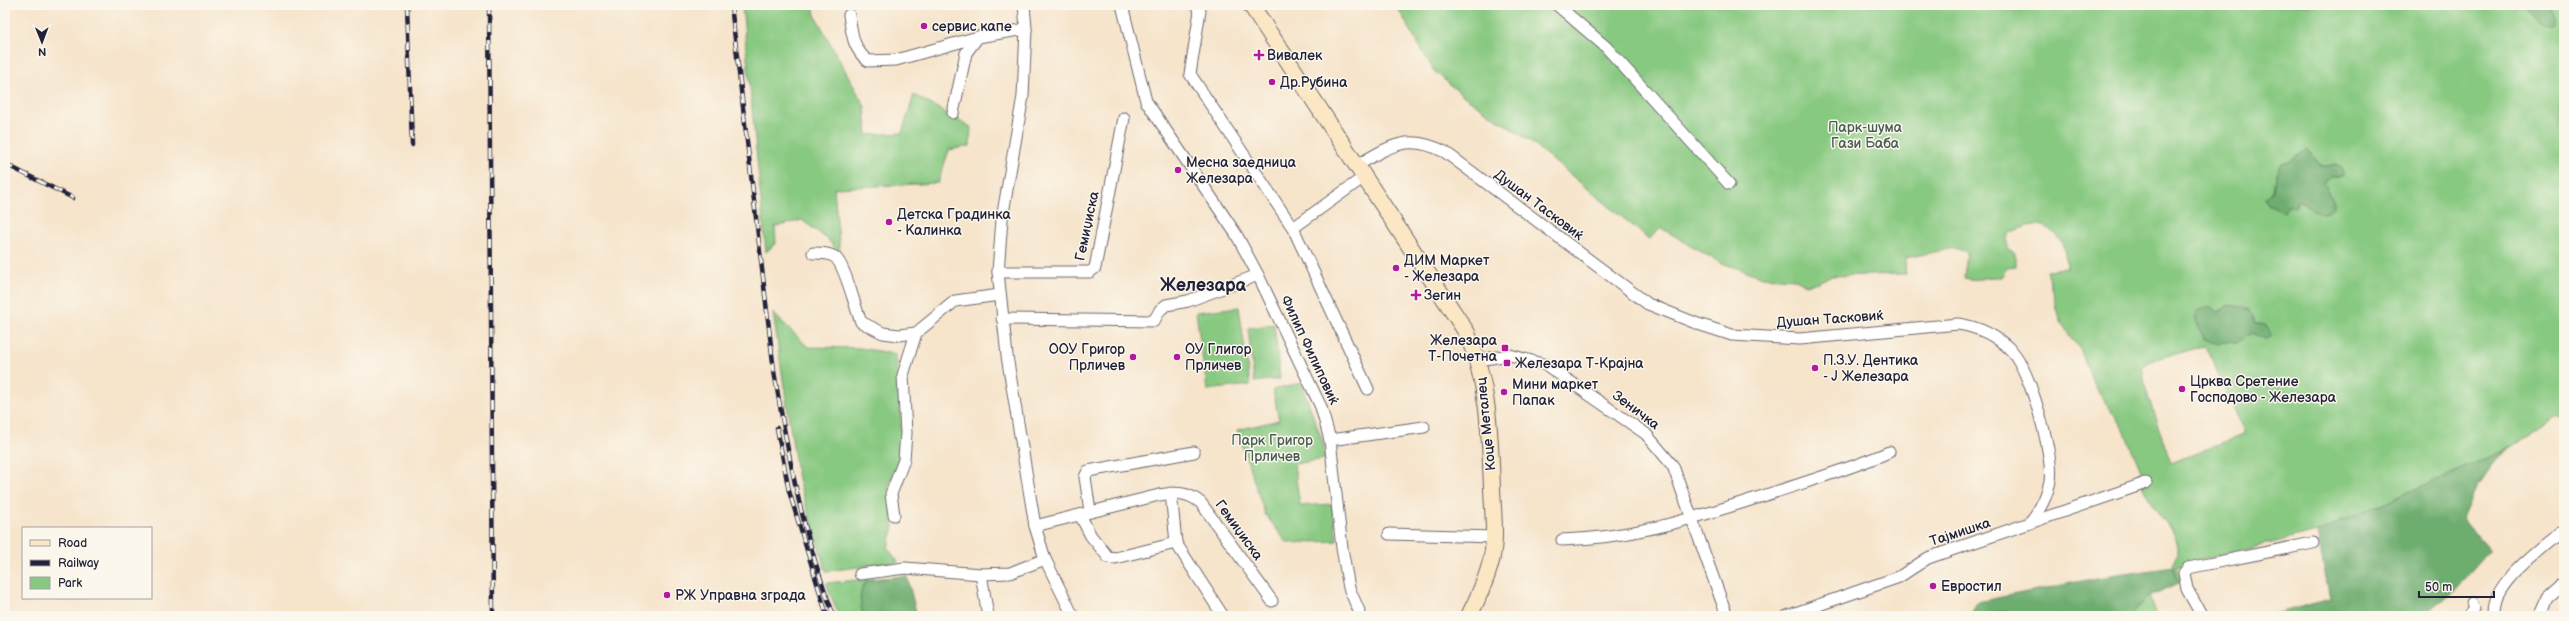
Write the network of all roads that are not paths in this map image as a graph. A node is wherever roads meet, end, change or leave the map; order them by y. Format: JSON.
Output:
{"nodes":[{"id":1,"x":1024,"y":5,"type":"edge"},
{"id":2,"x":1122,"y":5,"type":"edge"},
{"id":3,"x":1196,"y":5,"type":"edge"},
{"id":4,"x":1251,"y":5,"type":"edge"},
{"id":5,"x":1558,"y":5,"type":"edge"},
{"id":6,"x":849,"y":15,"type":"dead end"},
{"id":7,"x":1026,"y":29,"type":"junction"},
{"id":8,"x":978,"y":37,"type":"junction"},
{"id":9,"x":953,"y":113,"type":"dead end"},
{"id":10,"x":1124,"y":118,"type":"dead end"},
{"id":11,"x":1360,"y":171,"type":"junction"},
{"id":12,"x":1729,"y":184,"type":"dead end"},
{"id":13,"x":1292,"y":228,"type":"junction"},
{"id":14,"x":813,"y":253,"type":"dead end"},
{"id":15,"x":998,"y":272,"type":"junction"},
{"id":16,"x":1258,"y":274,"type":"junction"},
{"id":17,"x":1000,"y":295,"type":"junction"},
{"id":18,"x":1002,"y":319,"type":"junction"},
{"id":19,"x":916,"y":333,"type":"junction"},
{"id":20,"x":1478,"y":360,"type":"junction"},
{"id":21,"x":1368,"y":389,"type":"dead end"},
{"id":22,"x":1424,"y":427,"type":"dead end"},
{"id":23,"x":1330,"y":440,"type":"junction"},
{"id":24,"x":1194,"y":452,"type":"dead end"},
{"id":25,"x":1889,"y":452,"type":"dead end"},
{"id":26,"x":2146,"y":483,"type":"dead end"},
{"id":27,"x":1172,"y":493,"type":"junction"},
{"id":28,"x":1085,"y":513,"type":"junction"},
{"id":29,"x":894,"y":515,"type":"dead end"},
{"id":30,"x":1692,"y":518,"type":"junction"},
{"id":31,"x":2030,"y":522,"type":"junction"},
{"id":32,"x":1035,"y":526,"type":"junction"},
{"id":33,"x":2560,"y":532,"type":"dead end"},
{"id":34,"x":1389,"y":534,"type":"dead end"},
{"id":35,"x":1494,"y":537,"type":"junction"},
{"id":36,"x":1562,"y":540,"type":"dead end"},
{"id":37,"x":1176,"y":543,"type":"junction"},
{"id":38,"x":2313,"y":543,"type":"dead end"},
{"id":39,"x":1045,"y":559,"type":"junction"},
{"id":40,"x":860,"y":574,"type":"dead end"},
{"id":41,"x":981,"y":574,"type":"junction"},
{"id":42,"x":2564,"y":584,"type":"edge"},
{"id":43,"x":1272,"y":601,"type":"dead end"},
{"id":44,"x":2472,"y":603,"type":"dead end"},
{"id":45,"x":1359,"y":610,"type":"dead end"},
{"id":46,"x":988,"y":616,"type":"edge"},
{"id":47,"x":1073,"y":616,"type":"edge"},
{"id":48,"x":1223,"y":616,"type":"edge"},
{"id":49,"x":1469,"y":616,"type":"edge"},
{"id":50,"x":1727,"y":616,"type":"edge"},
{"id":51,"x":1787,"y":616,"type":"edge"},
{"id":52,"x":2202,"y":616,"type":"edge"},
{"id":53,"x":2468,"y":616,"type":"edge"},
{"id":54,"x":2495,"y":616,"type":"edge"},
{"id":55,"x":2540,"y":616,"type":"edge"}],
"edges":[{"from":1,"to":7,"type":"street"},
{"from":2,"to":16,"type":"street","name":"Филип Филиповиќ"},
{"from":3,"to":13,"type":"street"},
{"from":4,"to":11,"type":"street","name":"Коце Металец"},
{"from":5,"to":12,"type":"street"},
{"from":6,"to":8,"type":"street"},
{"from":7,"to":8,"type":"street"},
{"from":7,"to":15,"type":"street"},
{"from":8,"to":9,"type":"street"},
{"from":10,"to":15,"type":"street","name":"Гемиџиска"},
{"from":11,"to":13,"type":"street"},
{"from":11,"to":20,"type":"street","name":"Коце Металец"},
{"from":11,"to":31,"type":"street","name":"Душан Тасковиќ"},
{"from":13,"to":21,"type":"street"},
{"from":14,"to":19,"type":"street"},
{"from":15,"to":17,"type":"street"},
{"from":16,"to":18,"type":"street"},
{"from":16,"to":23,"type":"street","name":"Филип Филиповиќ"},
{"from":17,"to":18,"type":"street"},
{"from":17,"to":19,"type":"street"},
{"from":18,"to":32,"type":"street"},
{"from":19,"to":29,"type":"street"},
{"from":20,"to":30,"type":"street","name":"Зеничка"},
{"from":20,"to":35,"type":"street","name":"Коце Металец"},
{"from":22,"to":23,"type":"street"},
{"from":23,"to":45,"type":"street","name":"Филип Филиповиќ"},
{"from":24,"to":28,"type":"street"},
{"from":25,"to":30,"type":"street"},
{"from":26,"to":31,"type":"street","name":"Тајмишка"},
{"from":27,"to":28,"type":"street","name":"Гемиџиска"},
{"from":27,"to":37,"type":"street"},
{"from":27,"to":43,"type":"street","name":"Гемиџиска"},
{"from":28,"to":32,"type":"street","name":"Гемиџиска"},
{"from":28,"to":37,"type":"street"},
{"from":30,"to":36,"type":"street"},
{"from":30,"to":50,"type":"street","name":"Зеничка"},
{"from":31,"to":51,"type":"street","name":"Тајмишка"},
{"from":32,"to":39,"type":"street"},
{"from":33,"to":54,"type":"street"},
{"from":34,"to":35,"type":"street"},
{"from":35,"to":49,"type":"street","name":"Коце Металец"},
{"from":37,"to":48,"type":"street"},
{"from":38,"to":52,"type":"street"},
{"from":39,"to":41,"type":"street"},
{"from":39,"to":47,"type":"street"},
{"from":40,"to":41,"type":"street"},
{"from":41,"to":46,"type":"street"},
{"from":42,"to":55,"type":"street"},
{"from":44,"to":53,"type":"street"}]}
